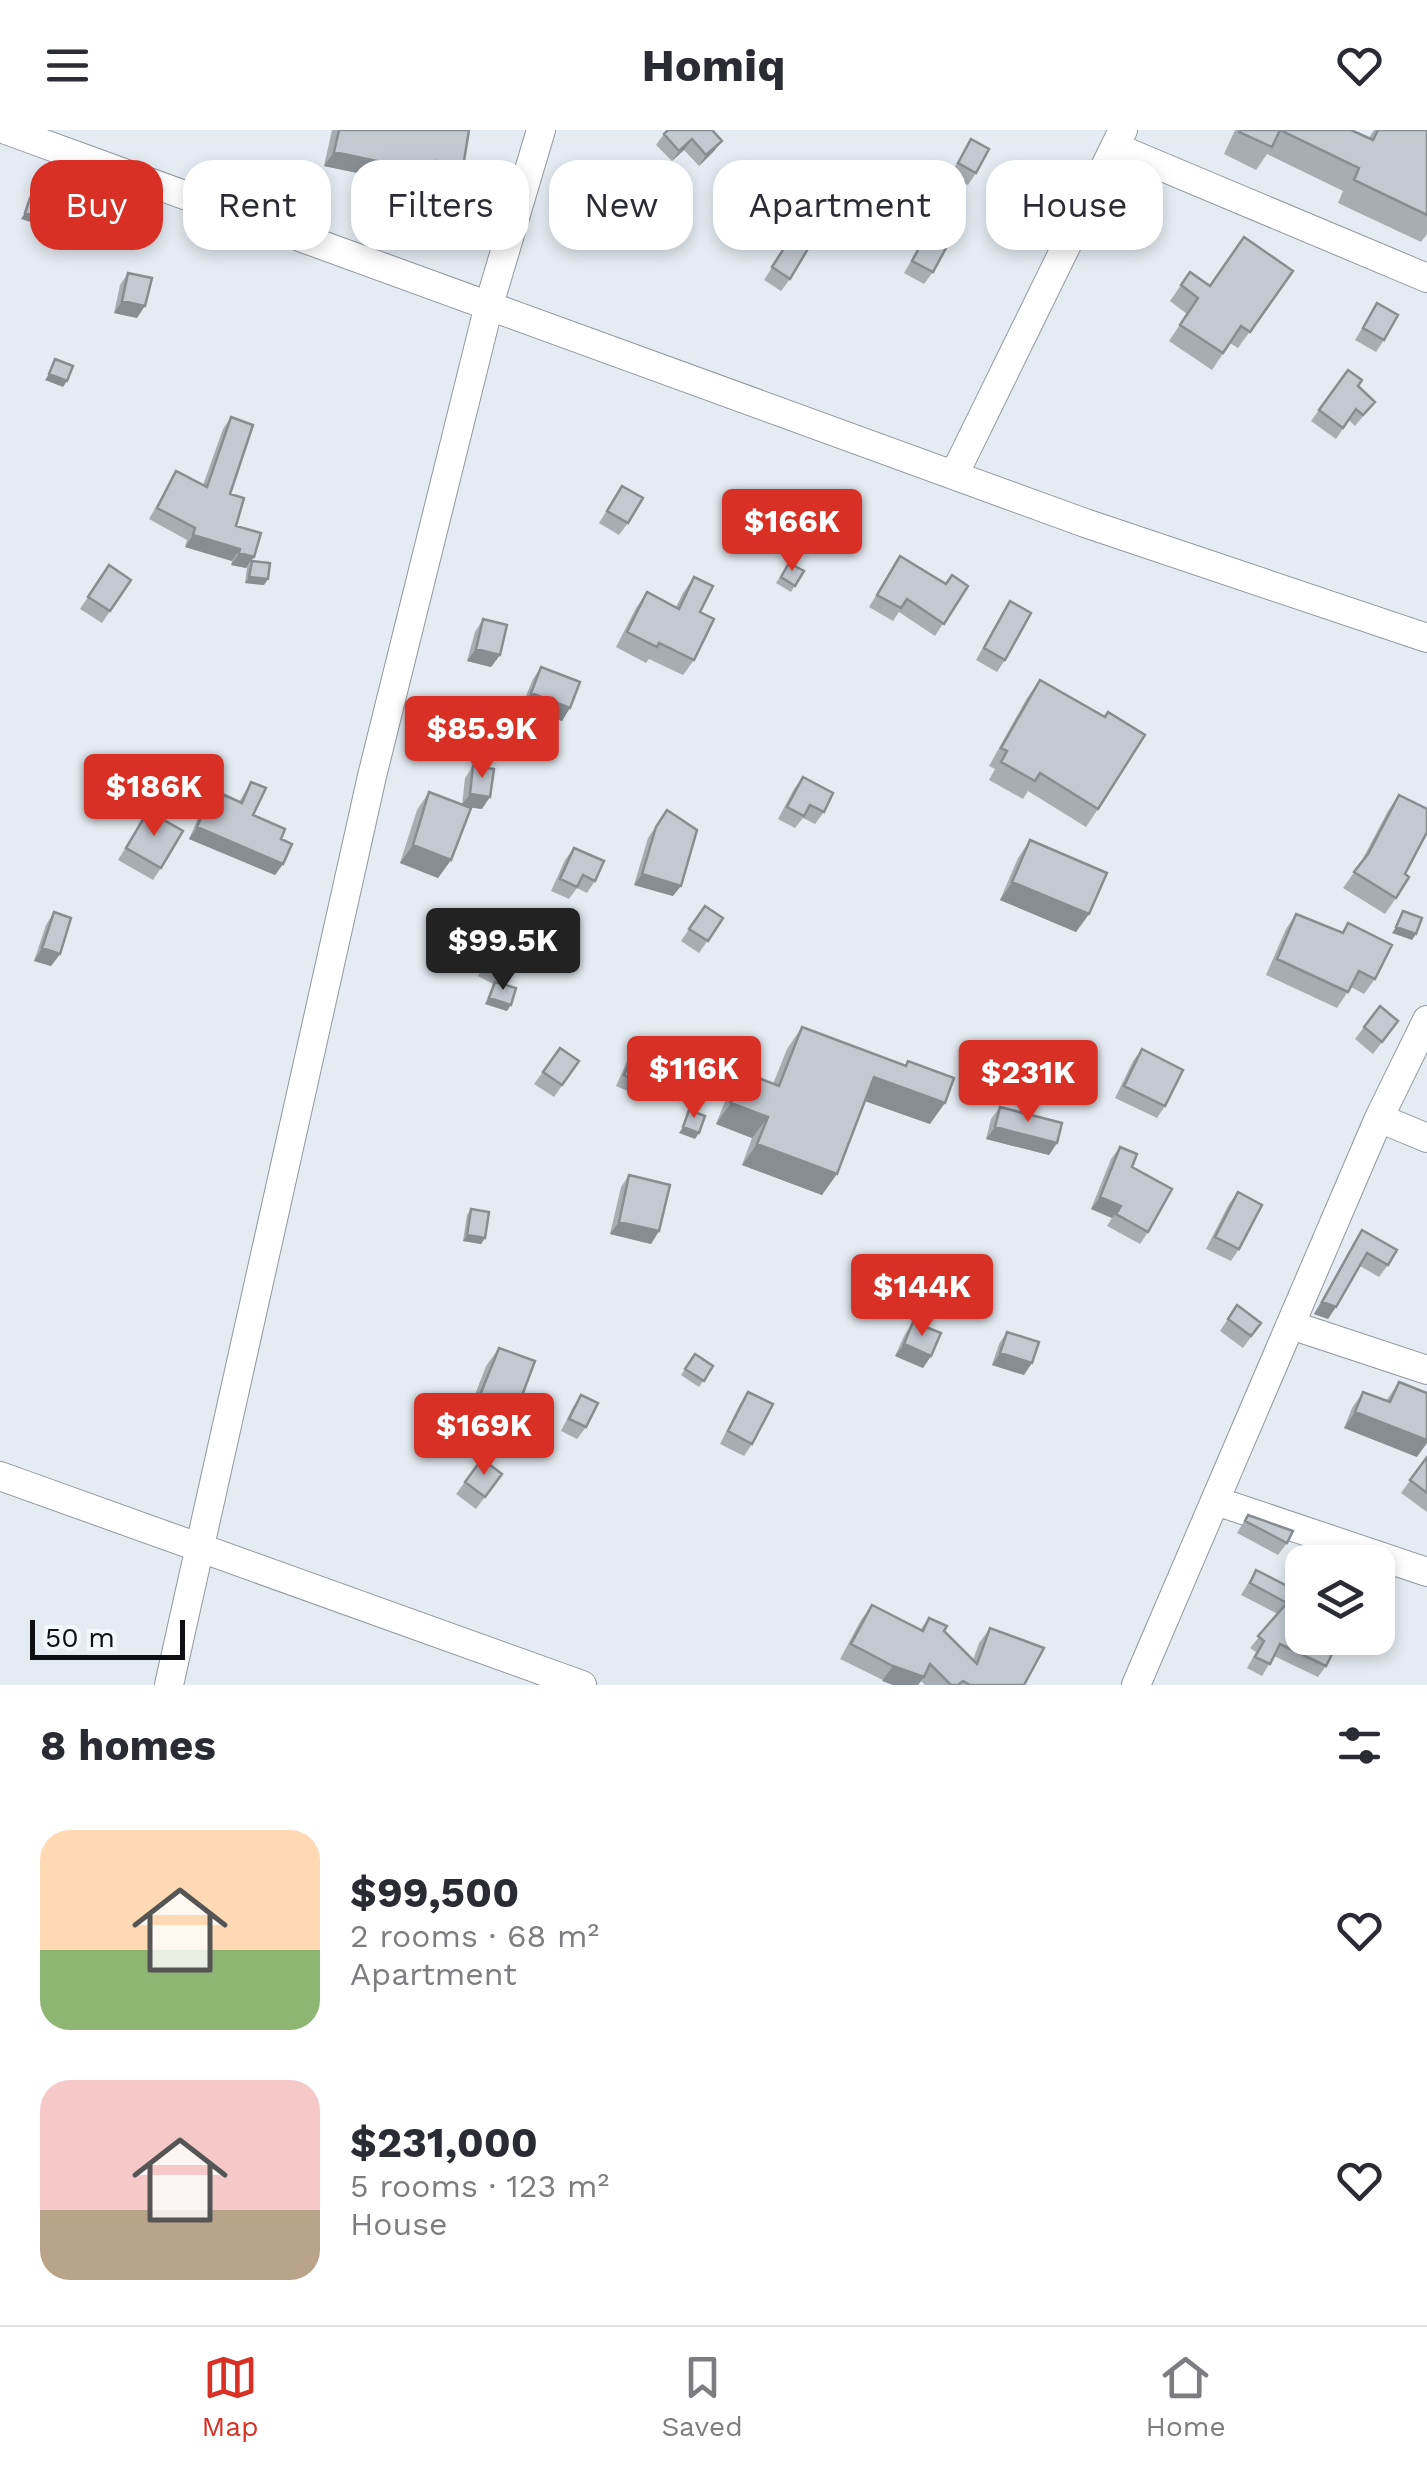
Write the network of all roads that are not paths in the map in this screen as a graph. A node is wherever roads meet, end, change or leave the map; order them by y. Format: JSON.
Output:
{"nodes":[{"id":1,"x":6,"y":130,"type":"edge"},
{"id":2,"x":540,"y":130,"type":"edge"},
{"id":3,"x":1119,"y":138,"type":"edge"},
{"id":4,"x":1427,"y":278,"type":"edge"},
{"id":5,"x":489,"y":305,"type":"junction"},
{"id":6,"x":954,"y":475,"type":"junction"},
{"id":7,"x":1427,"y":638,"type":"edge"},
{"id":8,"x":1427,"y":1020,"type":"edge"},
{"id":9,"x":1379,"y":1118,"type":"junction"},
{"id":10,"x":1427,"y":1138,"type":"edge"},
{"id":11,"x":1291,"y":1325,"type":"junction"},
{"id":12,"x":1427,"y":1370,"type":"edge"},
{"id":13,"x":0,"y":1476,"type":"edge"},
{"id":14,"x":1216,"y":1501,"type":"junction"},
{"id":15,"x":198,"y":1548,"type":"junction"},
{"id":16,"x":1427,"y":1572,"type":"edge"},
{"id":17,"x":169,"y":1685,"type":"edge"},
{"id":18,"x":582,"y":1685,"type":"edge"},
{"id":19,"x":1136,"y":1685,"type":"edge"}],
"edges":[{"from":1,"to":5,"type":"street"},
{"from":2,"to":5,"type":"street"},
{"from":3,"to":4,"type":"street"},
{"from":3,"to":6,"type":"street"},
{"from":5,"to":6,"type":"street"},
{"from":5,"to":15,"type":"street"},
{"from":6,"to":7,"type":"street"},
{"from":8,"to":9,"type":"street"},
{"from":9,"to":10,"type":"street"},
{"from":9,"to":11,"type":"street"},
{"from":11,"to":12,"type":"street"},
{"from":11,"to":14,"type":"street"},
{"from":13,"to":15,"type":"street"},
{"from":14,"to":16,"type":"street"},
{"from":14,"to":19,"type":"street"},
{"from":15,"to":17,"type":"street"},
{"from":15,"to":18,"type":"street"}]}
